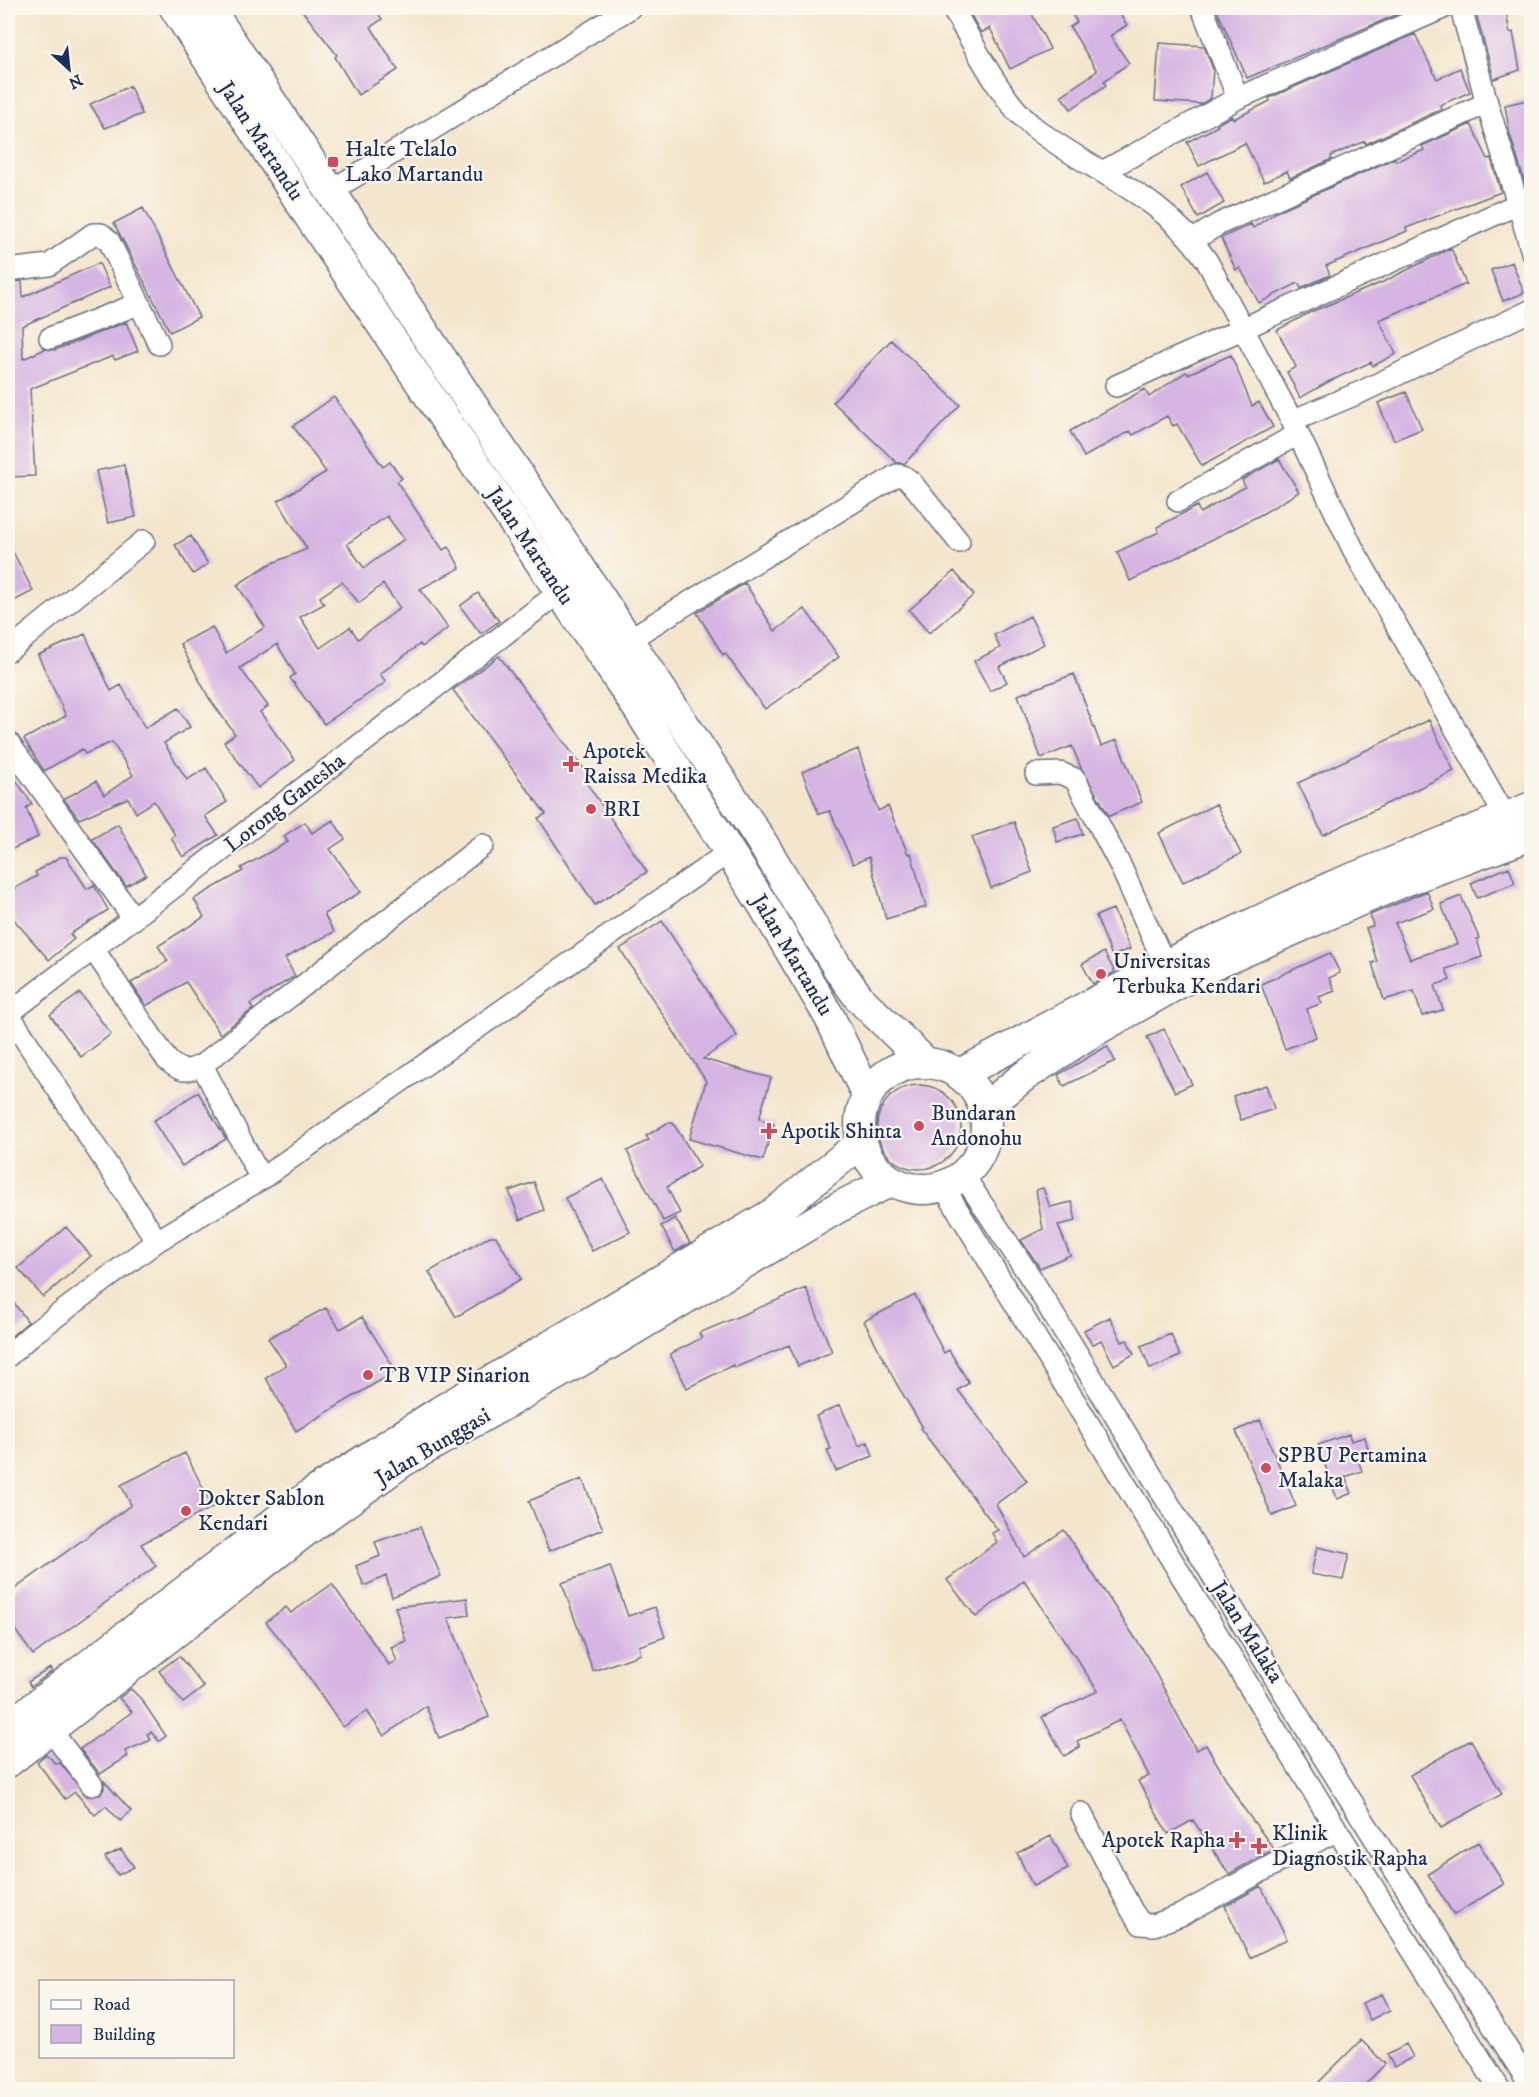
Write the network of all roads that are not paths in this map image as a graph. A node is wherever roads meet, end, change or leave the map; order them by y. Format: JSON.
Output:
{"nodes":[{"id":1,"x":175,"y":8,"type":"edge"},
{"id":2,"x":209,"y":8,"type":"edge"},
{"id":3,"x":630,"y":8,"type":"edge"},
{"id":4,"x":952,"y":8,"type":"edge"},
{"id":5,"x":1202,"y":8,"type":"edge"},
{"id":6,"x":1443,"y":8,"type":"edge"},
{"id":7,"x":1461,"y":8,"type":"edge"},
{"id":8,"x":1238,"y":98,"type":"junction"},
{"id":9,"x":1487,"y":103,"type":"junction"},
{"id":10,"x":1104,"y":171,"type":"junction"},
{"id":11,"x":329,"y":192,"type":"junction"},
{"id":12,"x":1518,"y":204,"type":"junction"},
{"id":13,"x":1193,"y":240,"type":"junction"},
{"id":14,"x":1532,"y":252,"type":"edge"},
{"id":15,"x":8,"y":270,"type":"edge"},
{"id":16,"x":138,"y":304,"type":"junction"},
{"id":17,"x":1532,"y":310,"type":"edge"},
{"id":18,"x":1244,"y":328,"type":"junction"},
{"id":19,"x":50,"y":338,"type":"dead end"},
{"id":20,"x":159,"y":344,"type":"dead end"},
{"id":21,"x":423,"y":360,"type":"junction"},
{"id":22,"x":1116,"y":386,"type":"dead end"},
{"id":23,"x":1295,"y":428,"type":"junction"},
{"id":24,"x":1178,"y":501,"type":"dead end"},
{"id":25,"x":144,"y":541,"type":"dead end"},
{"id":26,"x":959,"y":542,"type":"dead end"},
{"id":27,"x":561,"y":591,"type":"junction"},
{"id":28,"x":628,"y":640,"type":"junction"},
{"id":29,"x":8,"y":651,"type":"edge"},
{"id":30,"x":8,"y":742,"type":"edge"},
{"id":31,"x":1036,"y":774,"type":"dead end"},
{"id":32,"x":1518,"y":811,"type":"edge"},
{"id":33,"x":1532,"y":835,"type":"edge"},
{"id":34,"x":483,"y":845,"type":"dead end"},
{"id":35,"x":729,"y":852,"type":"junction"},
{"id":36,"x":1338,"y":896,"type":"junction"},
{"id":37,"x":134,"y":919,"type":"junction"},
{"id":38,"x":94,"y":950,"type":"junction"},
{"id":39,"x":1165,"y":964,"type":"junction"},
{"id":40,"x":8,"y":1013,"type":"edge"},
{"id":41,"x":925,"y":1062,"type":"junction"},
{"id":42,"x":201,"y":1065,"type":"junction"},
{"id":43,"x":960,"y":1074,"type":"junction"},
{"id":44,"x":867,"y":1095,"type":"junction"},
{"id":45,"x":984,"y":1109,"type":"junction"},
{"id":46,"x":861,"y":1143,"type":"junction"},
{"id":47,"x":261,"y":1179,"type":"junction"},
{"id":48,"x":953,"y":1180,"type":"junction"},
{"id":49,"x":891,"y":1181,"type":"junction"},
{"id":50,"x":157,"y":1241,"type":"junction"},
{"id":51,"x":8,"y":1356,"type":"edge"},
{"id":52,"x":228,"y":1575,"type":"junction"},
{"id":53,"x":8,"y":1727,"type":"edge"},
{"id":54,"x":50,"y":1728,"type":"junction"},
{"id":55,"x":8,"y":1762,"type":"edge"},
{"id":56,"x":92,"y":1785,"type":"dead end"},
{"id":57,"x":1081,"y":1813,"type":"dead end"},
{"id":58,"x":1337,"y":1830,"type":"junction"},
{"id":59,"x":1532,"y":2088,"type":"edge"},
{"id":60,"x":1500,"y":2090,"type":"edge"}],
"edges":[{"from":1,"to":21,"type":"highway","name":"Jalan Martandu"},
{"from":2,"to":11,"type":"highway","name":"Jalan Martandu"},
{"from":3,"to":11,"type":"street"},
{"from":4,"to":10,"type":"street"},
{"from":5,"to":8,"type":"street"},
{"from":6,"to":8,"type":"street"},
{"from":7,"to":9,"type":"street"},
{"from":8,"to":10,"type":"street"},
{"from":9,"to":12,"type":"street"},
{"from":9,"to":13,"type":"street"},
{"from":10,"to":13,"type":"street"},
{"from":11,"to":21,"type":"highway","name":"Jalan Martandu"},
{"from":12,"to":14,"type":"street"},
{"from":12,"to":18,"type":"street"},
{"from":13,"to":18,"type":"street"},
{"from":15,"to":16,"type":"street"},
{"from":16,"to":19,"type":"street"},
{"from":16,"to":20,"type":"street"},
{"from":17,"to":23,"type":"street"},
{"from":18,"to":22,"type":"street"},
{"from":18,"to":23,"type":"street"},
{"from":21,"to":27,"type":"highway","name":"Jalan Martandu"},
{"from":21,"to":28,"type":"highway","name":"Jalan Martandu"},
{"from":23,"to":24,"type":"street"},
{"from":23,"to":32,"type":"street"},
{"from":25,"to":29,"type":"street"},
{"from":26,"to":28,"type":"street"},
{"from":27,"to":35,"type":"highway","name":"Jalan Martandu"},
{"from":27,"to":37,"type":"street","name":"Lorong Ganesha"},
{"from":28,"to":41,"type":"highway","name":"Jalan Martandu"},
{"from":30,"to":37,"type":"street"},
{"from":31,"to":39,"type":"street"},
{"from":32,"to":36,"type":"highway"},
{"from":33,"to":36,"type":"highway"},
{"from":34,"to":42,"type":"street"},
{"from":35,"to":44,"type":"highway","name":"Jalan Martandu"},
{"from":35,"to":47,"type":"street"},
{"from":36,"to":39,"type":"highway"},
{"from":36,"to":45,"type":"highway"},
{"from":37,"to":38,"type":"street","name":"Lorong Ganesha"},
{"from":38,"to":40,"type":"street","name":"Lorong Ganesha"},
{"from":38,"to":42,"type":"street"},
{"from":39,"to":43,"type":"highway"},
{"from":40,"to":50,"type":"street"},
{"from":41,"to":43,"type":"highway"},
{"from":41,"to":44,"type":"highway"},
{"from":42,"to":47,"type":"street"},
{"from":43,"to":45,"type":"highway"},
{"from":44,"to":46,"type":"highway"},
{"from":45,"to":48,"type":"highway"},
{"from":46,"to":49,"type":"highway"},
{"from":46,"to":52,"type":"highway","name":"Jalan Bunggasi"},
{"from":47,"to":50,"type":"street"},
{"from":48,"to":49,"type":"highway"},
{"from":48,"to":58,"type":"street","name":"Jalan Malaka"},
{"from":48,"to":59,"type":"street","name":"Jalan Malaka"},
{"from":49,"to":52,"type":"highway","name":"Jalan Bunggasi"},
{"from":50,"to":51,"type":"street"},
{"from":52,"to":53,"type":"highway","name":"Jalan Bunggasi"},
{"from":52,"to":54,"type":"highway","name":"Jalan Bunggasi"},
{"from":54,"to":55,"type":"highway","name":"Jalan Bunggasi"},
{"from":54,"to":56,"type":"street"},
{"from":57,"to":58,"type":"street"},
{"from":58,"to":60,"type":"street","name":"Jalan Malaka"}]}
